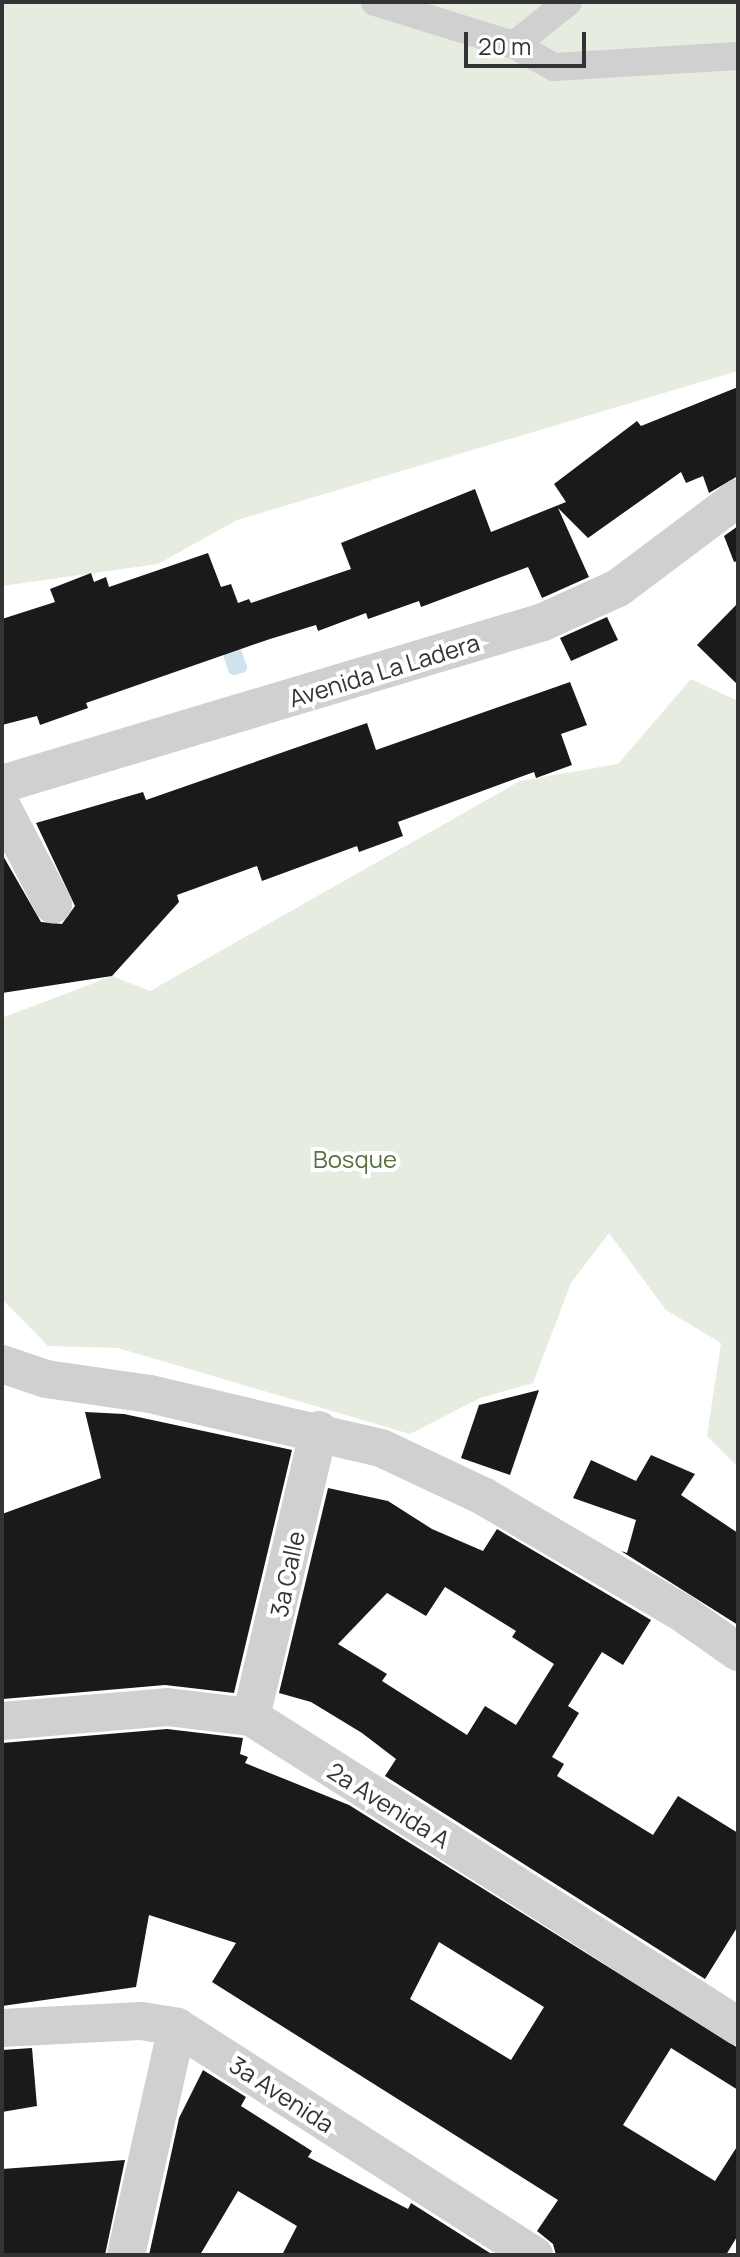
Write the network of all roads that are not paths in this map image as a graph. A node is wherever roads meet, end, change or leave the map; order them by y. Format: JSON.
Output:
{"nodes":[{"id":1,"x":375,"y":2,"type":"edge"},
{"id":2,"x":568,"y":2,"type":"edge"},
{"id":3,"x":514,"y":45,"type":"junction"},
{"id":4,"x":738,"y":56,"type":"edge"},
{"id":5,"x":738,"y":498,"type":"edge"},
{"id":6,"x":2,"y":784,"type":"edge"},
{"id":7,"x":2,"y":807,"type":"edge"},
{"id":8,"x":53,"y":904,"type":"dead end"},
{"id":9,"x":2,"y":1364,"type":"edge"},
{"id":10,"x":319,"y":1430,"type":"junction"},
{"id":11,"x":738,"y":1652,"type":"edge"},
{"id":12,"x":251,"y":1717,"type":"junction"},
{"id":13,"x":2,"y":1721,"type":"edge"},
{"id":14,"x":738,"y":2026,"type":"edge"},
{"id":15,"x":177,"y":2027,"type":"junction"},
{"id":16,"x":2,"y":2028,"type":"edge"},
{"id":17,"x":126,"y":2255,"type":"edge"},
{"id":18,"x":534,"y":2255,"type":"edge"}],
"edges":[{"from":1,"to":3,"type":"street"},
{"from":2,"to":3,"type":"street"},
{"from":3,"to":4,"type":"street"},
{"from":5,"to":6,"type":"street","name":"Avenida La Ladera"},
{"from":7,"to":8,"type":"street"},
{"from":9,"to":10,"type":"street"},
{"from":10,"to":11,"type":"street"},
{"from":10,"to":12,"type":"street","name":"3a Calle"},
{"from":12,"to":13,"type":"street","name":"2a Avenida A"},
{"from":12,"to":14,"type":"street","name":"2a Avenida A"},
{"from":15,"to":16,"type":"street","name":"3a Avenida"},
{"from":15,"to":17,"type":"street"},
{"from":15,"to":18,"type":"street","name":"3a Avenida"}]}
